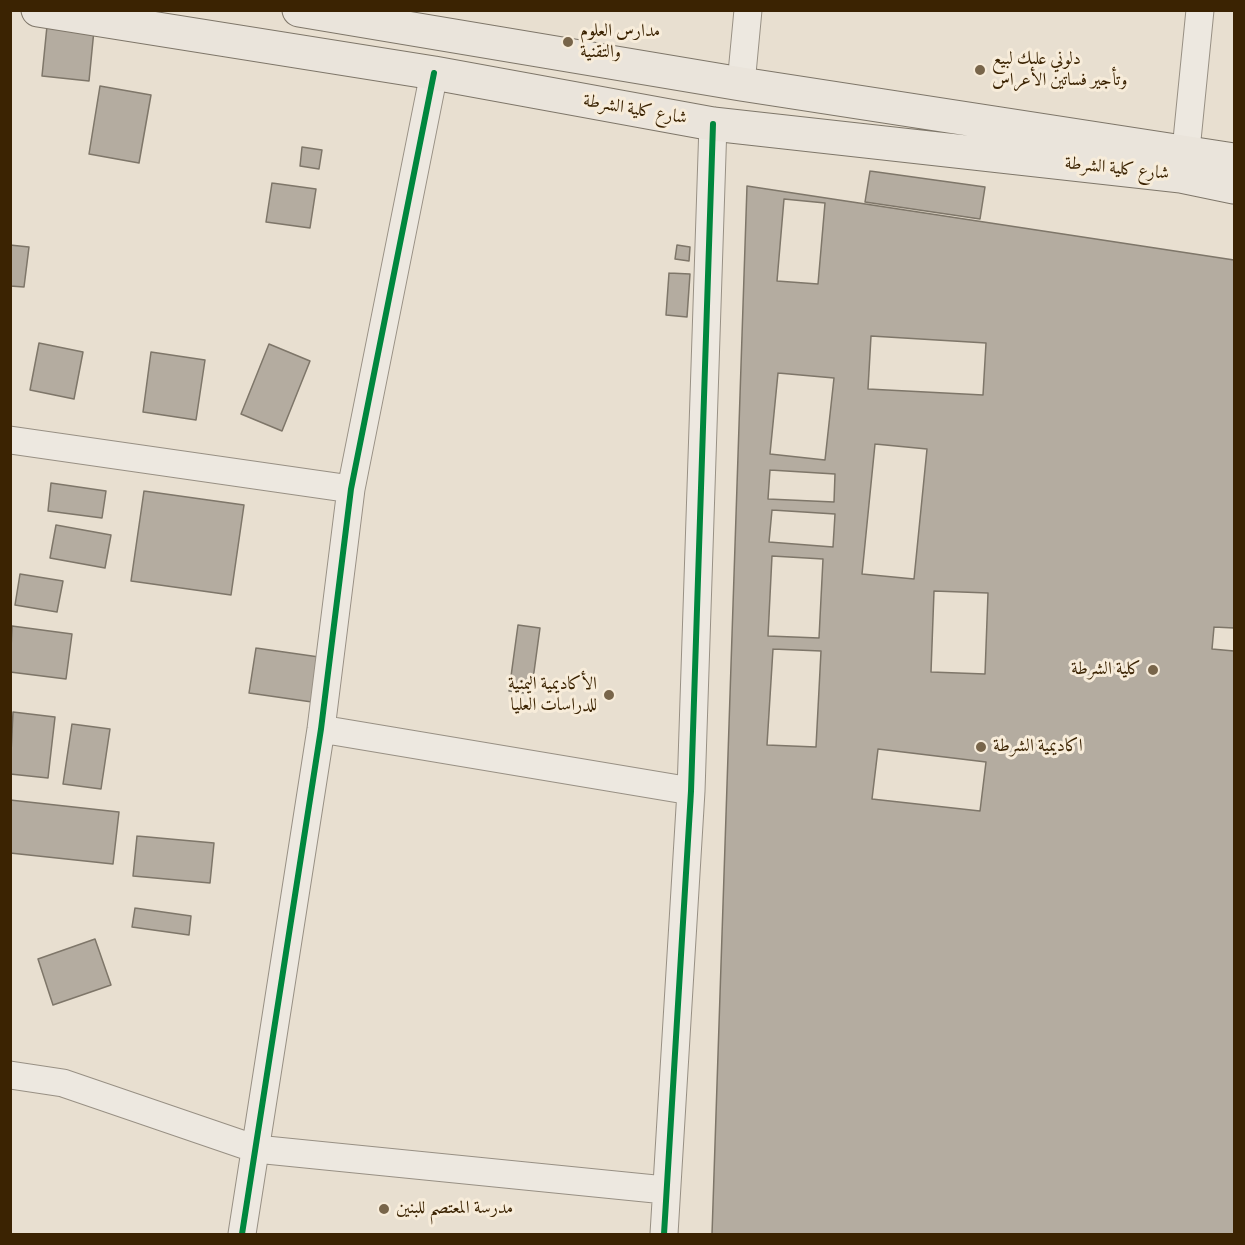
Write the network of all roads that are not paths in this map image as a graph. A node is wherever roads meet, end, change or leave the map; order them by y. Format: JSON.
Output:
{"nodes":[{"id":1,"x":38,"y":10,"type":"edge"},
{"id":2,"x":299,"y":10,"type":"edge"},
{"id":3,"x":748,"y":10,"type":"edge"},
{"id":4,"x":1200,"y":10,"type":"edge"},
{"id":5,"x":434,"y":73,"type":"junction"},
{"id":6,"x":741,"y":84,"type":"junction"},
{"id":7,"x":713,"y":124,"type":"junction"},
{"id":8,"x":1186,"y":150,"type":"junction"},
{"id":9,"x":1234,"y":160,"type":"edge"},
{"id":10,"x":1234,"y":187,"type":"edge"},
{"id":11,"x":10,"y":440,"type":"edge"},
{"id":12,"x":351,"y":489,"type":"junction"},
{"id":13,"x":321,"y":729,"type":"junction"},
{"id":14,"x":692,"y":791,"type":"junction"},
{"id":15,"x":10,"y":1075,"type":"edge"},
{"id":16,"x":256,"y":1149,"type":"junction"},
{"id":17,"x":665,"y":1190,"type":"junction"},
{"id":18,"x":242,"y":1234,"type":"edge"},
{"id":19,"x":664,"y":1234,"type":"edge"}],
"edges":[{"from":1,"to":5,"type":"main road","name":"شارع كلية الشرطة"},
{"from":2,"to":6,"type":"main road","name":"شارع كلية الشرطة"},
{"from":3,"to":6,"type":"street"},
{"from":4,"to":8,"type":"street"},
{"from":5,"to":7,"type":"main road","name":"شارع كلية الشرطة"},
{"from":5,"to":12,"type":"street"},
{"from":6,"to":8,"type":"main road","name":"شارع كلية الشرطة"},
{"from":7,"to":10,"type":"main road","name":"شارع كلية الشرطة"},
{"from":7,"to":14,"type":"street"},
{"from":8,"to":9,"type":"main road","name":"شارع كلية الشرطة"},
{"from":11,"to":12,"type":"street"},
{"from":12,"to":13,"type":"street"},
{"from":13,"to":14,"type":"street"},
{"from":13,"to":16,"type":"street"},
{"from":14,"to":17,"type":"street"},
{"from":15,"to":16,"type":"street"},
{"from":16,"to":17,"type":"street"},
{"from":16,"to":18,"type":"street"},
{"from":17,"to":19,"type":"street"}]}
